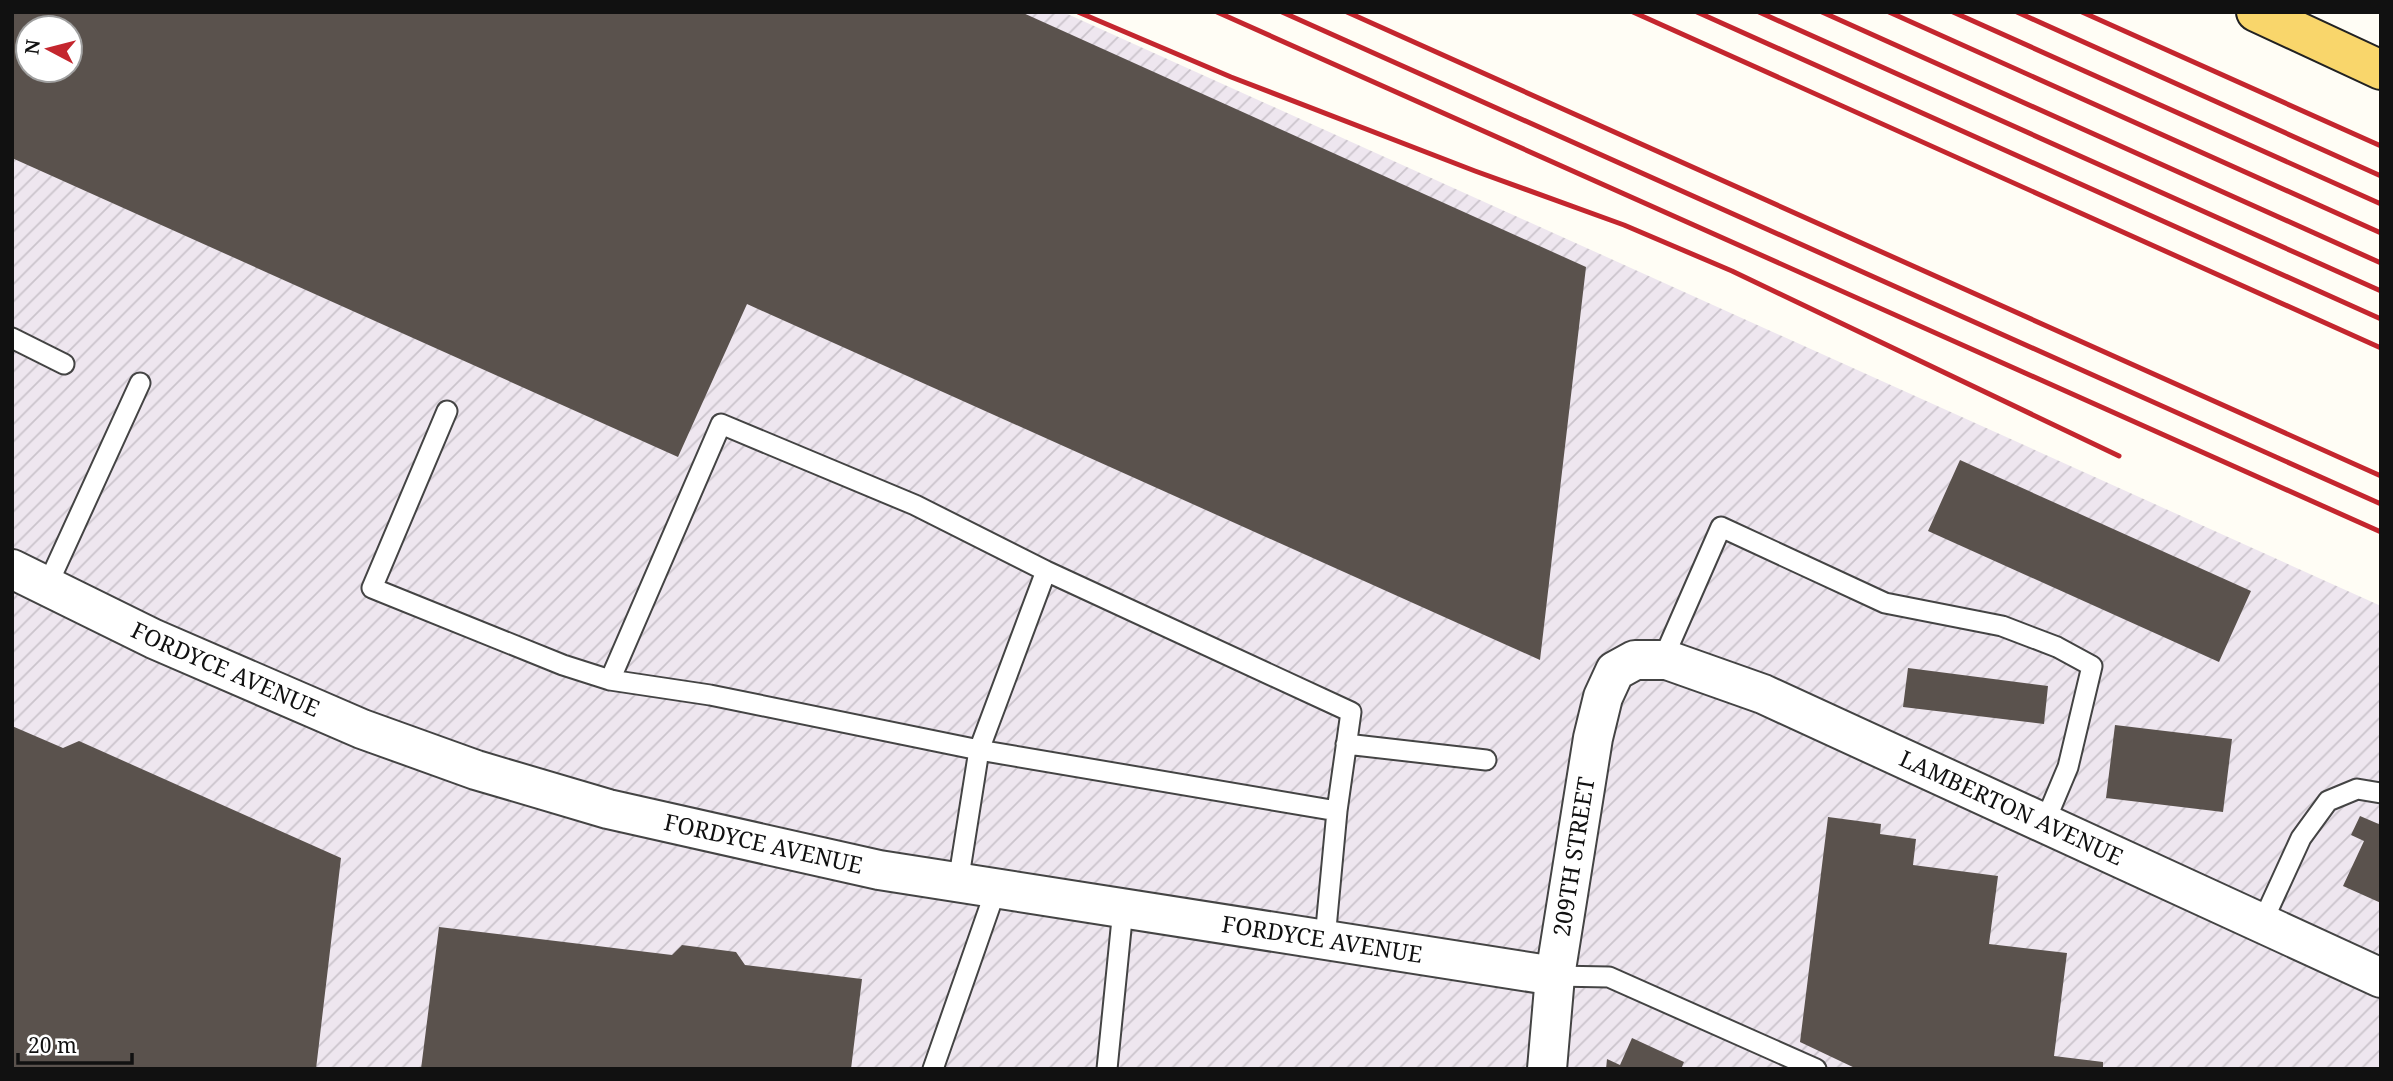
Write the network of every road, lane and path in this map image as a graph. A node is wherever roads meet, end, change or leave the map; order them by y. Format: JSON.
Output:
{"nodes":[{"id":1,"x":2256,"y":12,"type":"edge"},
{"id":2,"x":2381,"y":70,"type":"edge"},
{"id":3,"x":12,"y":338,"type":"edge"},
{"id":4,"x":64,"y":364,"type":"dead end"},
{"id":5,"x":140,"y":383,"type":"dead end"},
{"id":6,"x":447,"y":411,"type":"dead end"},
{"id":7,"x":12,"y":569,"type":"edge"},
{"id":8,"x":1046,"y":571,"type":"junction"},
{"id":9,"x":47,"y":586,"type":"junction"},
{"id":10,"x":1649,"y":659,"type":"junction"},
{"id":11,"x":610,"y":680,"type":"junction"},
{"id":12,"x":1346,"y":744,"type":"junction"},
{"id":13,"x":979,"y":750,"type":"junction"},
{"id":14,"x":1486,"y":760,"type":"dead end"},
{"id":15,"x":2381,"y":793,"type":"edge"},
{"id":16,"x":1337,"y":811,"type":"junction"},
{"id":17,"x":2044,"y":824,"type":"junction"},
{"id":18,"x":958,"y":883,"type":"junction"},
{"id":19,"x":996,"y":889,"type":"junction"},
{"id":20,"x":1124,"y":909,"type":"junction"},
{"id":21,"x":2262,"y":923,"type":"junction"},
{"id":22,"x":1325,"y":939,"type":"junction"},
{"id":23,"x":1555,"y":976,"type":"junction"},
{"id":24,"x":2381,"y":978,"type":"edge"},
{"id":25,"x":933,"y":1069,"type":"edge"},
{"id":26,"x":1107,"y":1069,"type":"edge"},
{"id":27,"x":1547,"y":1069,"type":"edge"},
{"id":28,"x":1816,"y":1069,"type":"edge"}],
"edges":[{"from":1,"to":2,"type":"main road"},
{"from":3,"to":4,"type":"lane"},
{"from":5,"to":9,"type":"lane"},
{"from":6,"to":11,"type":"lane"},
{"from":7,"to":9,"type":"street","name":"FORDYCE AVENUE"},
{"from":8,"to":11,"type":"lane"},
{"from":8,"to":12,"type":"lane"},
{"from":8,"to":13,"type":"lane"},
{"from":9,"to":18,"type":"street","name":"FORDYCE AVENUE"},
{"from":10,"to":17,"type":"street","name":"LAMBERTON AVENUE"},
{"from":10,"to":17,"type":"lane"},
{"from":10,"to":23,"type":"street","name":"209TH STREET"},
{"from":11,"to":13,"type":"lane"},
{"from":12,"to":14,"type":"lane"},
{"from":12,"to":16,"type":"lane"},
{"from":13,"to":16,"type":"lane"},
{"from":13,"to":18,"type":"lane"},
{"from":15,"to":21,"type":"lane"},
{"from":16,"to":22,"type":"lane"},
{"from":17,"to":21,"type":"street","name":"LAMBERTON AVENUE"},
{"from":18,"to":19,"type":"street","name":"FORDYCE AVENUE"},
{"from":19,"to":20,"type":"street","name":"FORDYCE AVENUE"},
{"from":19,"to":25,"type":"lane"},
{"from":20,"to":22,"type":"street","name":"FORDYCE AVENUE"},
{"from":20,"to":26,"type":"lane"},
{"from":21,"to":24,"type":"street","name":"LAMBERTON AVENUE"},
{"from":22,"to":23,"type":"street","name":"FORDYCE AVENUE"},
{"from":23,"to":27,"type":"street","name":"209TH STREET"},
{"from":23,"to":28,"type":"lane"}]}
